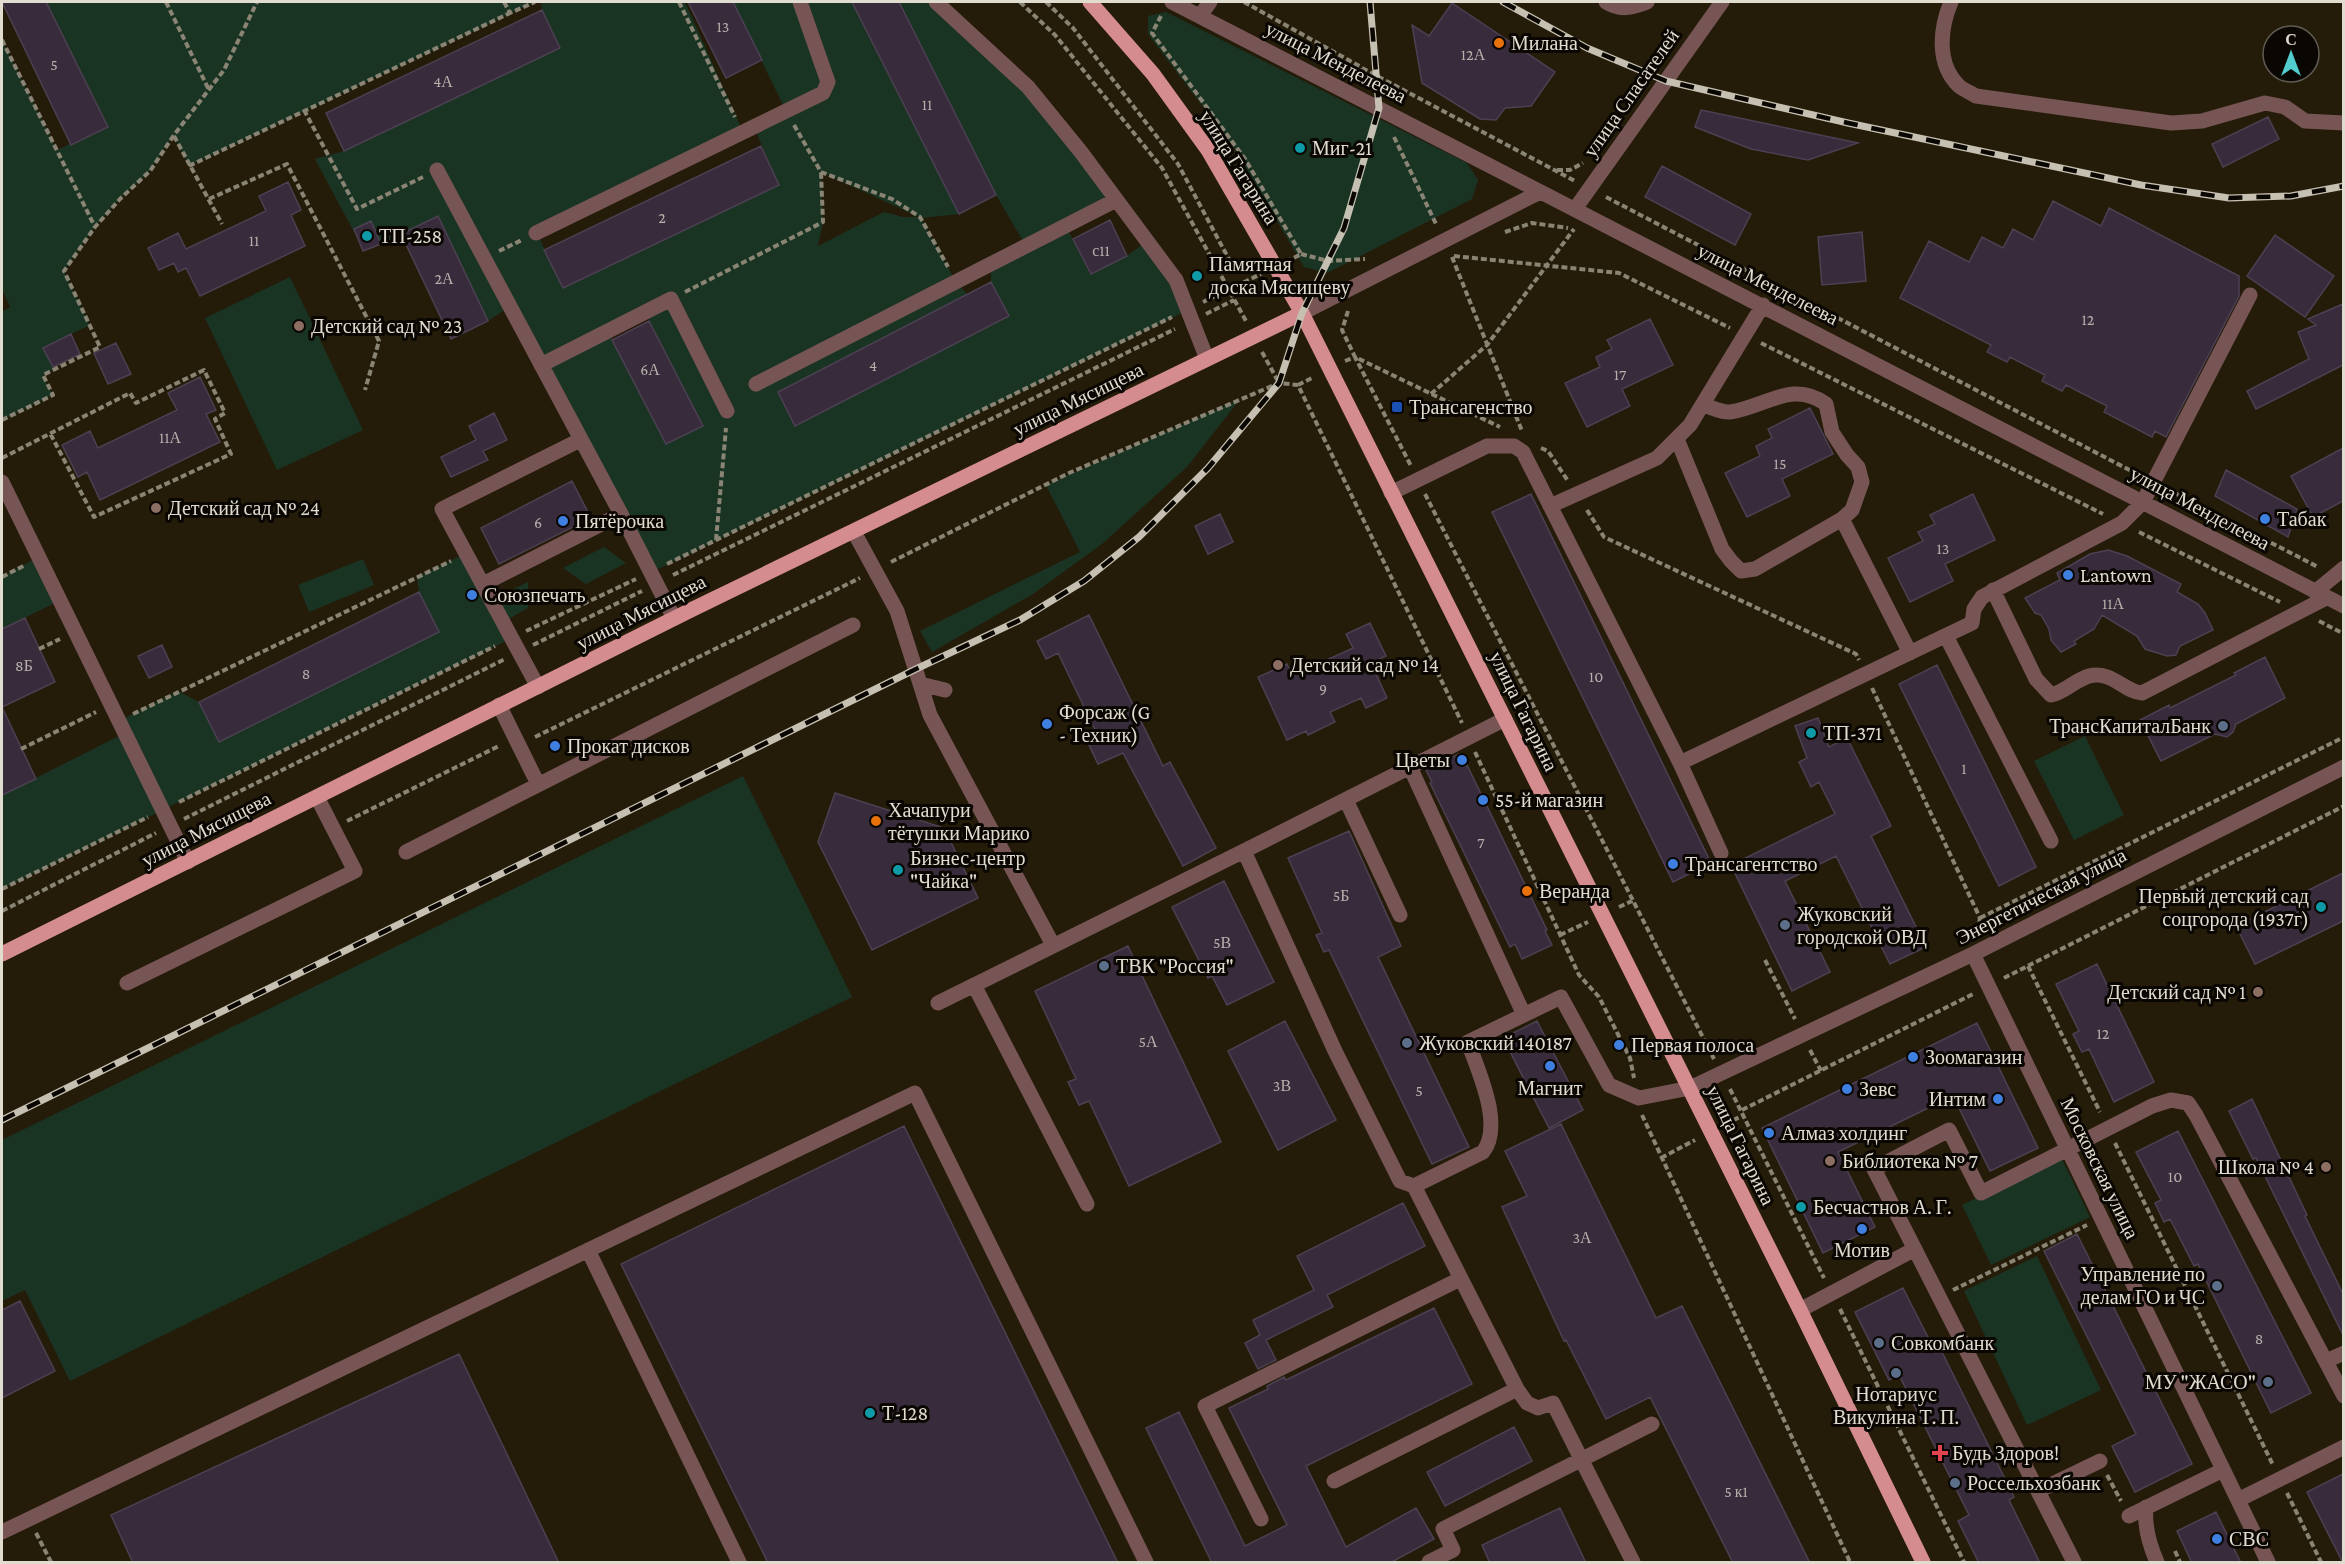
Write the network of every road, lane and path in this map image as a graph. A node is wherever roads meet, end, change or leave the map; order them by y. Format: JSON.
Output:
{"nodes":[{"id":1,"x":166,"y":2,"type":"edge"},
{"id":2,"x":257,"y":2,"type":"edge"},
{"id":3,"x":504,"y":2,"type":"edge"},
{"id":4,"x":535,"y":2,"type":"edge"},
{"id":5,"x":679,"y":2,"type":"edge"},
{"id":6,"x":800,"y":2,"type":"edge"},
{"id":7,"x":936,"y":2,"type":"edge"},
{"id":8,"x":1020,"y":2,"type":"edge"},
{"id":9,"x":1046,"y":2,"type":"edge"},
{"id":10,"x":1090,"y":2,"type":"edge"},
{"id":11,"x":1210,"y":2,"type":"edge"},
{"id":12,"x":1606,"y":2,"type":"edge"},
{"id":13,"x":1647,"y":2,"type":"edge"},
{"id":14,"x":1722,"y":2,"type":"edge"},
{"id":15,"x":1951,"y":2,"type":"edge"},
{"id":16,"x":1167,"y":7,"type":"edge"},
{"id":17,"x":510,"y":13,"type":"junction"},
{"id":18,"x":1200,"y":16,"type":"junction"},
{"id":19,"x":2,"y":40,"type":"edge"},
{"id":20,"x":1361,"y":68,"type":"dead end"},
{"id":21,"x":209,"y":90,"type":"junction"},
{"id":22,"x":304,"y":110,"type":"junction"},
{"id":23,"x":787,"y":111,"type":"junction"},
{"id":24,"x":2343,"y":123,"type":"edge"},
{"id":25,"x":743,"y":132,"type":"junction"},
{"id":26,"x":174,"y":135,"type":"junction"},
{"id":27,"x":189,"y":166,"type":"junction"},
{"id":28,"x":437,"y":170,"type":"joint"},
{"id":29,"x":821,"y":172,"type":"junction"},
{"id":30,"x":1590,"y":189,"type":"junction"},
{"id":31,"x":1540,"y":192,"type":"junction"},
{"id":32,"x":209,"y":199,"type":"junction"},
{"id":33,"x":1116,"y":200,"type":"junction"},
{"id":34,"x":1575,"y":209,"type":"junction"},
{"id":35,"x":222,"y":224,"type":"dead end"},
{"id":36,"x":95,"y":227,"type":"junction"},
{"id":37,"x":536,"y":233,"type":"joint"},
{"id":38,"x":1498,"y":235,"type":"dead end"},
{"id":39,"x":1461,"y":252,"type":"dead end"},
{"id":40,"x":1301,"y":254,"type":"junction"},
{"id":41,"x":1452,"y":256,"type":"junction"},
{"id":42,"x":484,"y":258,"type":"junction"},
{"id":43,"x":1371,"y":259,"type":"dead end"},
{"id":44,"x":1441,"y":262,"type":"dead end"},
{"id":45,"x":1276,"y":267,"type":"junction"},
{"id":46,"x":1220,"y":273,"type":"junction"},
{"id":47,"x":956,"y":282,"type":"junction"},
{"id":48,"x":1229,"y":290,"type":"junction"},
{"id":49,"x":2250,"y":295,"type":"dead end"},
{"id":50,"x":671,"y":299,"type":"junction"},
{"id":51,"x":1234,"y":300,"type":"dead end"},
{"id":52,"x":1358,"y":305,"type":"dead end"},
{"id":53,"x":1763,"y":305,"type":"junction"},
{"id":54,"x":1302,"y":313,"type":"junction"},
{"id":55,"x":1190,"y":315,"type":"junction"},
{"id":56,"x":1487,"y":345,"type":"junction"},
{"id":57,"x":1355,"y":357,"type":"junction"},
{"id":58,"x":1207,"y":359,"type":"junction"},
{"id":59,"x":541,"y":365,"type":"junction"},
{"id":60,"x":1328,"y":369,"type":"junction"},
{"id":61,"x":756,"y":384,"type":"dead end"},
{"id":62,"x":1298,"y":385,"type":"junction"},
{"id":63,"x":365,"y":390,"type":"dead end"},
{"id":64,"x":1431,"y":394,"type":"junction"},
{"id":65,"x":1703,"y":405,"type":"junction"},
{"id":66,"x":728,"y":411,"type":"joint"},
{"id":67,"x":2,"y":419,"type":"edge"},
{"id":68,"x":1505,"y":430,"type":"dead end"},
{"id":69,"x":51,"y":433,"type":"junction"},
{"id":70,"x":1677,"y":439,"type":"junction"},
{"id":71,"x":580,"y":440,"type":"junction"},
{"id":72,"x":1526,"y":440,"type":"dead end"},
{"id":73,"x":1533,"y":444,"type":"dead end"},
{"id":74,"x":2,"y":458,"type":"edge"},
{"id":75,"x":2146,"y":478,"type":"dead end"},
{"id":76,"x":1418,"y":480,"type":"junction"},
{"id":77,"x":2,"y":482,"type":"edge"},
{"id":78,"x":2167,"y":489,"type":"dead end"},
{"id":79,"x":1391,"y":493,"type":"junction"},
{"id":80,"x":1576,"y":494,"type":"junction"},
{"id":81,"x":2143,"y":502,"type":"junction"},
{"id":82,"x":1550,"y":506,"type":"junction"},
{"id":83,"x":621,"y":514,"type":"junction"},
{"id":84,"x":1842,"y":519,"type":"junction"},
{"id":85,"x":854,"y":532,"type":"junction"},
{"id":86,"x":716,"y":540,"type":"junction"},
{"id":87,"x":466,"y":553,"type":"junction"},
{"id":88,"x":38,"y":557,"type":"junction"},
{"id":89,"x":874,"y":571,"type":"junction"},
{"id":90,"x":2339,"y":572,"type":"edge"},
{"id":91,"x":2,"y":577,"type":"edge"},
{"id":92,"x":653,"y":578,"type":"junction"},
{"id":93,"x":483,"y":584,"type":"junction"},
{"id":94,"x":1993,"y":590,"type":"junction"},
{"id":95,"x":2320,"y":595,"type":"junction"},
{"id":96,"x":2343,"y":606,"type":"edge"},
{"id":97,"x":674,"y":618,"type":"junction"},
{"id":98,"x":853,"y":625,"type":"dead end"},
{"id":99,"x":1946,"y":636,"type":"junction"},
{"id":100,"x":512,"y":638,"type":"junction"},
{"id":101,"x":519,"y":652,"type":"junction"},
{"id":102,"x":1910,"y":653,"type":"junction"},
{"id":103,"x":1866,"y":674,"type":"junction"},
{"id":104,"x":920,"y":684,"type":"junction"},
{"id":105,"x":538,"y":687,"type":"junction"},
{"id":106,"x":945,"y":690,"type":"dead end"},
{"id":107,"x":111,"y":705,"type":"junction"},
{"id":108,"x":499,"y":705,"type":"junction"},
{"id":109,"x":1505,"y":719,"type":"junction"},
{"id":110,"x":119,"y":721,"type":"junction"},
{"id":111,"x":2343,"y":737,"type":"edge"},
{"id":112,"x":1469,"y":738,"type":"junction"},
{"id":113,"x":517,"y":742,"type":"junction"},
{"id":114,"x":21,"y":749,"type":"dead end"},
{"id":115,"x":1680,"y":763,"type":"junction"},
{"id":116,"x":1410,"y":767,"type":"junction"},
{"id":117,"x":2343,"y":767,"type":"edge"},
{"id":118,"x":538,"y":784,"type":"junction"},
{"id":119,"x":317,"y":797,"type":"junction"},
{"id":120,"x":1346,"y":800,"type":"junction"},
{"id":121,"x":2343,"y":807,"type":"edge"},
{"id":122,"x":162,"y":810,"type":"junction"},
{"id":123,"x":170,"y":826,"type":"junction"},
{"id":124,"x":333,"y":828,"type":"junction"},
{"id":125,"x":2051,"y":841,"type":"dead end"},
{"id":126,"x":1244,"y":851,"type":"junction"},
{"id":127,"x":406,"y":852,"type":"dead end"},
{"id":128,"x":1721,"y":853,"type":"dead end"},
{"id":129,"x":188,"y":862,"type":"junction"},
{"id":130,"x":2,"y":889,"type":"edge"},
{"id":131,"x":2,"y":911,"type":"edge"},
{"id":132,"x":1400,"y":915,"type":"dead end"},
{"id":133,"x":1602,"y":916,"type":"junction"},
{"id":134,"x":1980,"y":918,"type":"junction"},
{"id":135,"x":1560,"y":935,"type":"junction"},
{"id":136,"x":1053,"y":945,"type":"junction"},
{"id":137,"x":2,"y":954,"type":"edge"},
{"id":138,"x":1973,"y":954,"type":"junction"},
{"id":139,"x":1765,"y":960,"type":"dead end"},
{"id":140,"x":2028,"y":966,"type":"junction"},
{"id":141,"x":127,"y":983,"type":"dead end"},
{"id":142,"x":974,"y":985,"type":"junction"},
{"id":143,"x":1988,"y":986,"type":"junction"},
{"id":144,"x":938,"y":1003,"type":"dead end"},
{"id":145,"x":1524,"y":1015,"type":"junction"},
{"id":146,"x":1802,"y":1034,"type":"junction"},
{"id":147,"x":1821,"y":1071,"type":"junction"},
{"id":148,"x":1722,"y":1074,"type":"junction"},
{"id":149,"x":1690,"y":1088,"type":"junction"},
{"id":150,"x":1639,"y":1098,"type":"junction"},
{"id":151,"x":1742,"y":1110,"type":"junction"},
{"id":152,"x":2108,"y":1129,"type":"junction"},
{"id":153,"x":1710,"y":1131,"type":"junction"},
{"id":154,"x":2067,"y":1149,"type":"junction"},
{"id":155,"x":1661,"y":1158,"type":"junction"},
{"id":156,"x":1414,"y":1186,"type":"junction"},
{"id":157,"x":1087,"y":1204,"type":"dead end"},
{"id":158,"x":2101,"y":1218,"type":"junction"},
{"id":159,"x":1915,"y":1249,"type":"junction"},
{"id":160,"x":588,"y":1250,"type":"junction"},
{"id":161,"x":1460,"y":1279,"type":"junction"},
{"id":162,"x":1832,"y":1293,"type":"junction"},
{"id":163,"x":1939,"y":1297,"type":"junction"},
{"id":164,"x":1800,"y":1310,"type":"junction"},
{"id":165,"x":2343,"y":1353,"type":"edge"},
{"id":166,"x":2326,"y":1361,"type":"junction"},
{"id":167,"x":1517,"y":1389,"type":"junction"},
{"id":168,"x":2343,"y":1396,"type":"edge"},
{"id":169,"x":1652,"y":1424,"type":"dead end"},
{"id":170,"x":2343,"y":1447,"type":"edge"},
{"id":171,"x":1581,"y":1460,"type":"junction"},
{"id":172,"x":2100,"y":1461,"type":"joint"},
{"id":173,"x":2223,"y":1470,"type":"junction"},
{"id":174,"x":2280,"y":1478,"type":"junction"},
{"id":175,"x":1334,"y":1481,"type":"dead end"},
{"id":176,"x":2038,"y":1491,"type":"junction"},
{"id":177,"x":2238,"y":1500,"type":"junction"},
{"id":178,"x":2146,"y":1507,"type":"junction"},
{"id":179,"x":2128,"y":1516,"type":"joint"},
{"id":180,"x":29,"y":1519,"type":"junction"},
{"id":181,"x":1261,"y":1519,"type":"dead end"},
{"id":182,"x":2,"y":1532,"type":"edge"},
{"id":183,"x":51,"y":1563,"type":"edge"},
{"id":184,"x":739,"y":1563,"type":"edge"},
{"id":185,"x":1146,"y":1563,"type":"edge"},
{"id":186,"x":1429,"y":1563,"type":"edge"},
{"id":187,"x":1633,"y":1563,"type":"edge"},
{"id":188,"x":1851,"y":1563,"type":"edge"},
{"id":189,"x":1923,"y":1563,"type":"edge"},
{"id":190,"x":1964,"y":1563,"type":"edge"},
{"id":191,"x":2074,"y":1563,"type":"edge"},
{"id":192,"x":2157,"y":1563,"type":"edge"},
{"id":193,"x":2268,"y":1563,"type":"edge"},
{"id":194,"x":2321,"y":1563,"type":"edge"}],
"edges":[{"from":1,"to":21,"type":"path"},
{"from":2,"to":21,"type":"path"},
{"from":3,"to":17,"type":"path"},
{"from":4,"to":17,"type":"path"},
{"from":5,"to":25,"type":"path"},
{"from":6,"to":23,"type":"street"},
{"from":7,"to":33,"type":"street"},
{"from":8,"to":46,"type":"path"},
{"from":9,"to":46,"type":"path"},
{"from":10,"to":45,"type":"main road","name":"улица Гагарина"},
{"from":11,"to":18,"type":"street"},
{"from":12,"to":13,"type":"street"},
{"from":14,"to":30,"type":"street","name":"улица Спасателей"},
{"from":15,"to":24,"type":"street"},
{"from":16,"to":18,"type":"street","name":"улица Менделеева"},
{"from":16,"to":40,"type":"path"},
{"from":17,"to":22,"type":"path"},
{"from":18,"to":31,"type":"street","name":"улица Менделеева"},
{"from":19,"to":36,"type":"path"},
{"from":20,"to":30,"type":"path"},
{"from":21,"to":26,"type":"path"},
{"from":22,"to":27,"type":"path"},
{"from":22,"to":28,"type":"path"},
{"from":23,"to":25,"type":"street"},
{"from":23,"to":29,"type":"path"},
{"from":25,"to":37,"type":"street"},
{"from":26,"to":27,"type":"path"},
{"from":26,"to":36,"type":"path"},
{"from":27,"to":32,"type":"path"},
{"from":28,"to":42,"type":"street"},
{"from":29,"to":47,"type":"path"},
{"from":29,"to":50,"type":"path"},
{"from":30,"to":34,"type":"street","name":"улица Спасателей"},
{"from":30,"to":75,"type":"path"},
{"from":31,"to":34,"type":"street","name":"улица Менделеева"},
{"from":31,"to":54,"type":"street"},
{"from":32,"to":35,"type":"path"},
{"from":32,"to":63,"type":"path"},
{"from":33,"to":47,"type":"street"},
{"from":33,"to":55,"type":"street"},
{"from":34,"to":53,"type":"street","name":"улица Менделеева"},
{"from":36,"to":67,"type":"path"},
{"from":37,"to":42,"type":"path"},
{"from":38,"to":56,"type":"path"},
{"from":39,"to":41,"type":"path"},
{"from":40,"to":43,"type":"path"},
{"from":40,"to":45,"type":"path"},
{"from":41,"to":44,"type":"path"},
{"from":41,"to":56,"type":"path"},
{"from":42,"to":59,"type":"street"},
{"from":45,"to":48,"type":"path"},
{"from":45,"to":54,"type":"main road","name":"улица Гагарина"},
{"from":46,"to":48,"type":"path"},
{"from":47,"to":61,"type":"street"},
{"from":48,"to":55,"type":"path"},
{"from":49,"to":81,"type":"street"},
{"from":50,"to":59,"type":"street"},
{"from":50,"to":66,"type":"street"},
{"from":51,"to":55,"type":"path"},
{"from":52,"to":57,"type":"path"},
{"from":53,"to":65,"type":"street"},
{"from":53,"to":81,"type":"street","name":"улица Менделеева"},
{"from":54,"to":58,"type":"main road","name":"улица Мясищева"},
{"from":54,"to":60,"type":"main road","name":"улица Гагарина"},
{"from":55,"to":58,"type":"street"},
{"from":55,"to":86,"type":"path"},
{"from":55,"to":92,"type":"path"},
{"from":56,"to":64,"type":"path"},
{"from":56,"to":72,"type":"path"},
{"from":57,"to":60,"type":"path"},
{"from":57,"to":64,"type":"path"},
{"from":57,"to":76,"type":"path"},
{"from":58,"to":85,"type":"main road","name":"улица Мясищева"},
{"from":59,"to":71,"type":"street"},
{"from":60,"to":62,"type":"path"},
{"from":60,"to":79,"type":"main road","name":"улица Гагарина"},
{"from":62,"to":89,"type":"path"},
{"from":62,"to":112,"type":"path"},
{"from":64,"to":68,"type":"path"},
{"from":65,"to":70,"type":"street"},
{"from":65,"to":84,"type":"street"},
{"from":66,"to":86,"type":"path"},
{"from":69,"to":69,"type":"path"},
{"from":69,"to":74,"type":"path"},
{"from":70,"to":80,"type":"street"},
{"from":70,"to":84,"type":"street"},
{"from":71,"to":83,"type":"street"},
{"from":71,"to":87,"type":"street"},
{"from":73,"to":80,"type":"path"},
{"from":76,"to":79,"type":"street"},
{"from":76,"to":82,"type":"street"},
{"from":76,"to":148,"type":"path"},
{"from":77,"to":88,"type":"street"},
{"from":78,"to":90,"type":"path"},
{"from":79,"to":109,"type":"main road","name":"улица Гагарина"},
{"from":80,"to":82,"type":"street"},
{"from":80,"to":103,"type":"path"},
{"from":81,"to":94,"type":"street"},
{"from":81,"to":95,"type":"street","name":"улица Менделеева"},
{"from":82,"to":115,"type":"street"},
{"from":83,"to":92,"type":"street"},
{"from":83,"to":93,"type":"street"},
{"from":84,"to":102,"type":"street"},
{"from":85,"to":89,"type":"street"},
{"from":85,"to":97,"type":"main road","name":"улица Мясищева"},
{"from":86,"to":92,"type":"path"},
{"from":87,"to":93,"type":"street"},
{"from":87,"to":110,"type":"path"},
{"from":88,"to":91,"type":"path"},
{"from":88,"to":107,"type":"street"},
{"from":89,"to":104,"type":"street"},
{"from":89,"to":113,"type":"path"},
{"from":90,"to":95,"type":"street"},
{"from":92,"to":97,"type":"street"},
{"from":92,"to":100,"type":"path"},
{"from":92,"to":101,"type":"path"},
{"from":93,"to":100,"type":"street"},
{"from":94,"to":95,"type":"street"},
{"from":94,"to":99,"type":"street"},
{"from":95,"to":96,"type":"street","name":"улица Менделеева"},
{"from":97,"to":105,"type":"main road","name":"улица Мясищева"},
{"from":98,"to":118,"type":"street"},
{"from":99,"to":102,"type":"street"},
{"from":99,"to":125,"type":"street"},
{"from":100,"to":101,"type":"street"},
{"from":100,"to":122,"type":"path"},
{"from":101,"to":105,"type":"street"},
{"from":101,"to":123,"type":"path"},
{"from":102,"to":103,"type":"street"},
{"from":103,"to":115,"type":"street"},
{"from":103,"to":134,"type":"path"},
{"from":104,"to":106,"type":"street"},
{"from":104,"to":136,"type":"street"},
{"from":105,"to":108,"type":"main road","name":"улица Мясищева"},
{"from":107,"to":110,"type":"street"},
{"from":107,"to":114,"type":"path"},
{"from":108,"to":113,"type":"street"},
{"from":108,"to":119,"type":"main road","name":"улица Мясищева"},
{"from":109,"to":112,"type":"street"},
{"from":109,"to":133,"type":"main road","name":"улица Гагарина"},
{"from":110,"to":122,"type":"street"},
{"from":111,"to":134,"type":"path"},
{"from":112,"to":116,"type":"street"},
{"from":112,"to":135,"type":"path"},
{"from":113,"to":118,"type":"street"},
{"from":113,"to":124,"type":"path"},
{"from":115,"to":128,"type":"street"},
{"from":116,"to":120,"type":"street"},
{"from":116,"to":145,"type":"street"},
{"from":117,"to":138,"type":"street","name":"Энергетическая улица"},
{"from":118,"to":127,"type":"street"},
{"from":119,"to":124,"type":"street"},
{"from":119,"to":129,"type":"main road","name":"улица Мясищева"},
{"from":120,"to":126,"type":"street"},
{"from":120,"to":132,"type":"street"},
{"from":121,"to":140,"type":"path"},
{"from":122,"to":123,"type":"street"},
{"from":122,"to":130,"type":"path"},
{"from":123,"to":129,"type":"street"},
{"from":123,"to":131,"type":"path"},
{"from":124,"to":141,"type":"street"},
{"from":126,"to":136,"type":"street"},
{"from":126,"to":156,"type":"street"},
{"from":129,"to":137,"type":"main road","name":"улица Мясищева"},
{"from":133,"to":135,"type":"path"},
{"from":133,"to":149,"type":"main road","name":"улица Гагарина"},
{"from":134,"to":138,"type":"path"},
{"from":135,"to":150,"type":"path"},
{"from":136,"to":142,"type":"street"},
{"from":138,"to":143,"type":"street","name":"Московская улица"},
{"from":138,"to":146,"type":"street","name":"Энергетическая улица"},
{"from":139,"to":146,"type":"path"},
{"from":140,"to":143,"type":"path"},
{"from":140,"to":152,"type":"path"},
{"from":142,"to":144,"type":"street"},
{"from":142,"to":157,"type":"street"},
{"from":143,"to":147,"type":"path"},
{"from":143,"to":154,"type":"street","name":"Московская улица"},
{"from":145,"to":150,"type":"street"},
{"from":145,"to":156,"type":"street"},
{"from":146,"to":147,"type":"path"},
{"from":146,"to":148,"type":"street","name":"Энергетическая улица"},
{"from":147,"to":151,"type":"path"},
{"from":148,"to":149,"type":"street","name":"Энергетическая улица"},
{"from":148,"to":151,"type":"path"},
{"from":149,"to":150,"type":"street","name":"Энергетическая улица"},
{"from":149,"to":153,"type":"main road","name":"улица Гагарина"},
{"from":150,"to":155,"type":"path"},
{"from":151,"to":162,"type":"path"},
{"from":152,"to":154,"type":"street"},
{"from":152,"to":166,"type":"street"},
{"from":152,"to":174,"type":"path"},
{"from":153,"to":155,"type":"path"},
{"from":153,"to":164,"type":"main road","name":"улица Гагарина"},
{"from":154,"to":158,"type":"street","name":"Московская улица"},
{"from":154,"to":159,"type":"street"},
{"from":155,"to":188,"type":"path"},
{"from":156,"to":161,"type":"street"},
{"from":158,"to":163,"type":"path"},
{"from":158,"to":173,"type":"street","name":"Московская улица"},
{"from":159,"to":162,"type":"street"},
{"from":159,"to":163,"type":"street"},
{"from":160,"to":180,"type":"street"},
{"from":160,"to":184,"type":"street"},
{"from":160,"to":185,"type":"street"},
{"from":161,"to":167,"type":"street"},
{"from":161,"to":181,"type":"street"},
{"from":162,"to":164,"type":"street"},
{"from":162,"to":190,"type":"path"},
{"from":163,"to":176,"type":"street"},
{"from":164,"to":189,"type":"main road","name":"улица Гагарина"},
{"from":165,"to":166,"type":"street"},
{"from":166,"to":168,"type":"street"},
{"from":167,"to":171,"type":"street"},
{"from":167,"to":175,"type":"street"},
{"from":169,"to":171,"type":"street"},
{"from":170,"to":174,"type":"street"},
{"from":171,"to":186,"type":"street"},
{"from":171,"to":187,"type":"street"},
{"from":172,"to":176,"type":"street"},
{"from":172,"to":179,"type":"path"},
{"from":173,"to":177,"type":"street","name":"Московская улица"},
{"from":173,"to":178,"type":"street"},
{"from":174,"to":177,"type":"street"},
{"from":174,"to":194,"type":"path"},
{"from":176,"to":191,"type":"street"},
{"from":177,"to":193,"type":"street","name":"Московская улица"},
{"from":178,"to":179,"type":"street"},
{"from":178,"to":192,"type":"street"},
{"from":180,"to":182,"type":"street"},
{"from":180,"to":183,"type":"path"}]}
